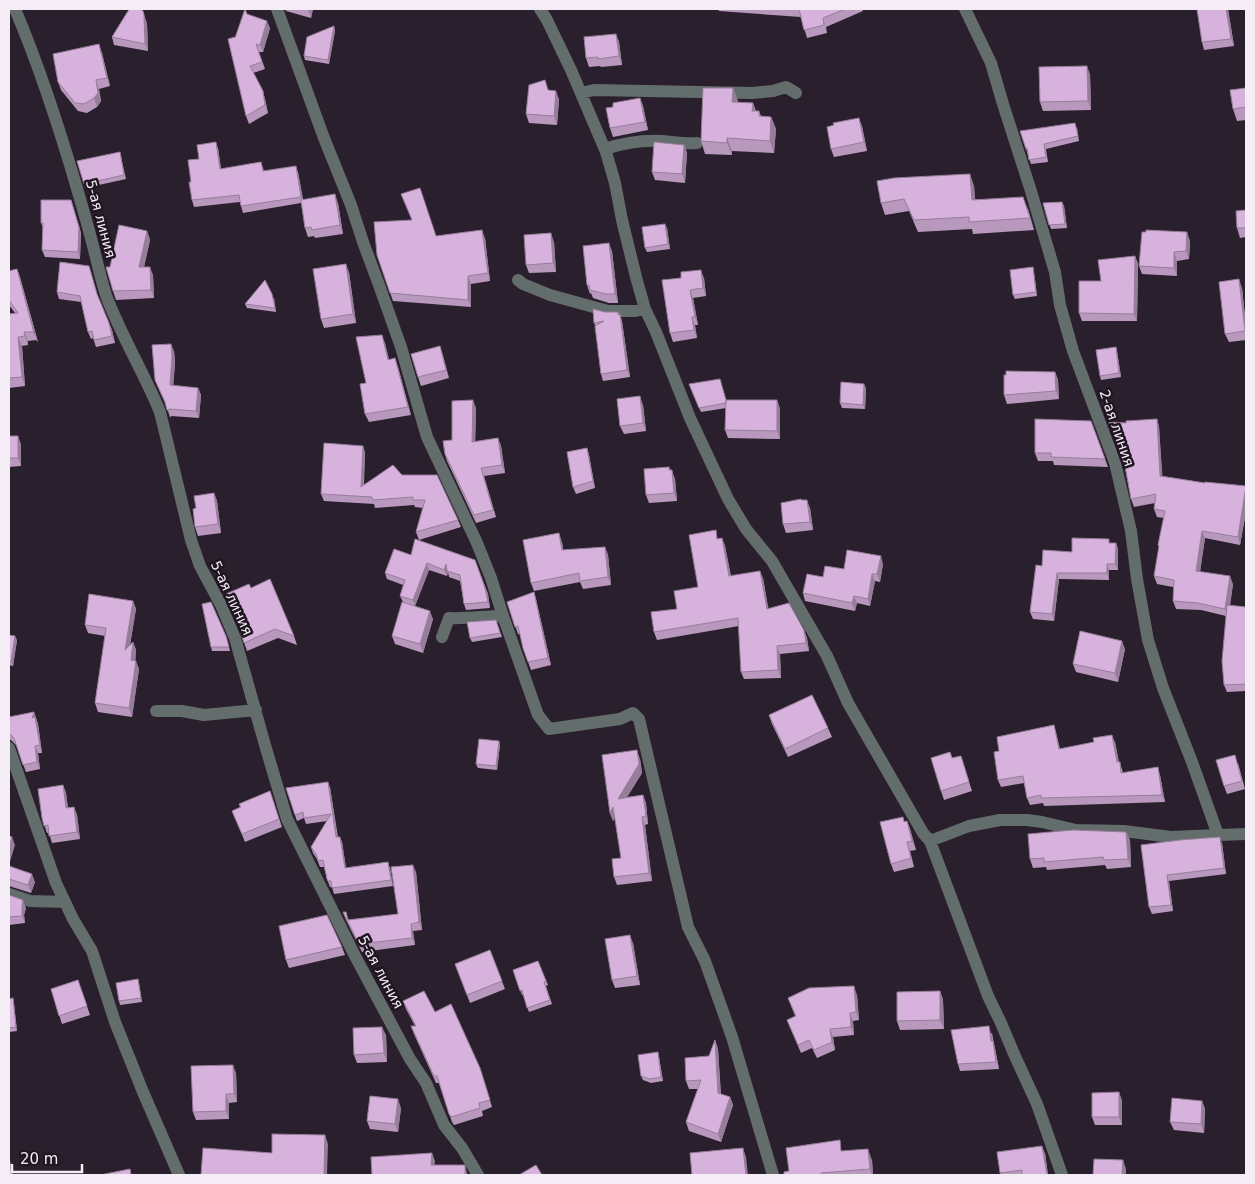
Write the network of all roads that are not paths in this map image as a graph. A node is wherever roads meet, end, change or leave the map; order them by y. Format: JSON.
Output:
{"nodes":[{"id":1,"x":15,"y":9,"type":"edge"},
{"id":2,"x":277,"y":9,"type":"edge"},
{"id":3,"x":540,"y":9,"type":"edge"},
{"id":4,"x":965,"y":9,"type":"edge"},
{"id":5,"x":581,"y":93,"type":"junction"},
{"id":6,"x":796,"y":94,"type":"dead end"},
{"id":7,"x":698,"y":143,"type":"dead end"},
{"id":8,"x":604,"y":149,"type":"junction"},
{"id":9,"x":518,"y":280,"type":"dead end"},
{"id":10,"x":645,"y":309,"type":"junction"},
{"id":11,"x":503,"y":616,"type":"junction"},
{"id":12,"x":442,"y":637,"type":"dead end"},
{"id":13,"x":256,"y":710,"type":"junction"},
{"id":14,"x":156,"y":711,"type":"dead end"},
{"id":15,"x":9,"y":748,"type":"edge"},
{"id":16,"x":1246,"y":834,"type":"edge"},
{"id":17,"x":1218,"y":835,"type":"junction"},
{"id":18,"x":930,"y":841,"type":"junction"},
{"id":19,"x":9,"y":894,"type":"edge"},
{"id":20,"x":65,"y":902,"type":"junction"},
{"id":21,"x":179,"y":1175,"type":"edge"},
{"id":22,"x":478,"y":1175,"type":"edge"},
{"id":23,"x":773,"y":1175,"type":"edge"},
{"id":24,"x":1062,"y":1175,"type":"edge"}],
"edges":[{"from":1,"to":13,"type":"street","name":"5-ая линия"},
{"from":2,"to":11,"type":"street"},
{"from":3,"to":5,"type":"street"},
{"from":4,"to":17,"type":"street","name":"2-ая линия"},
{"from":5,"to":6,"type":"street"},
{"from":5,"to":8,"type":"street"},
{"from":7,"to":8,"type":"street"},
{"from":8,"to":10,"type":"street"},
{"from":9,"to":10,"type":"street"},
{"from":10,"to":18,"type":"street"},
{"from":11,"to":12,"type":"street"},
{"from":11,"to":23,"type":"street"},
{"from":13,"to":14,"type":"street"},
{"from":13,"to":22,"type":"street","name":"5-ая линия"},
{"from":15,"to":20,"type":"street"},
{"from":16,"to":17,"type":"street"},
{"from":17,"to":18,"type":"street"},
{"from":18,"to":24,"type":"street"},
{"from":19,"to":20,"type":"street"},
{"from":20,"to":21,"type":"street"}]}
